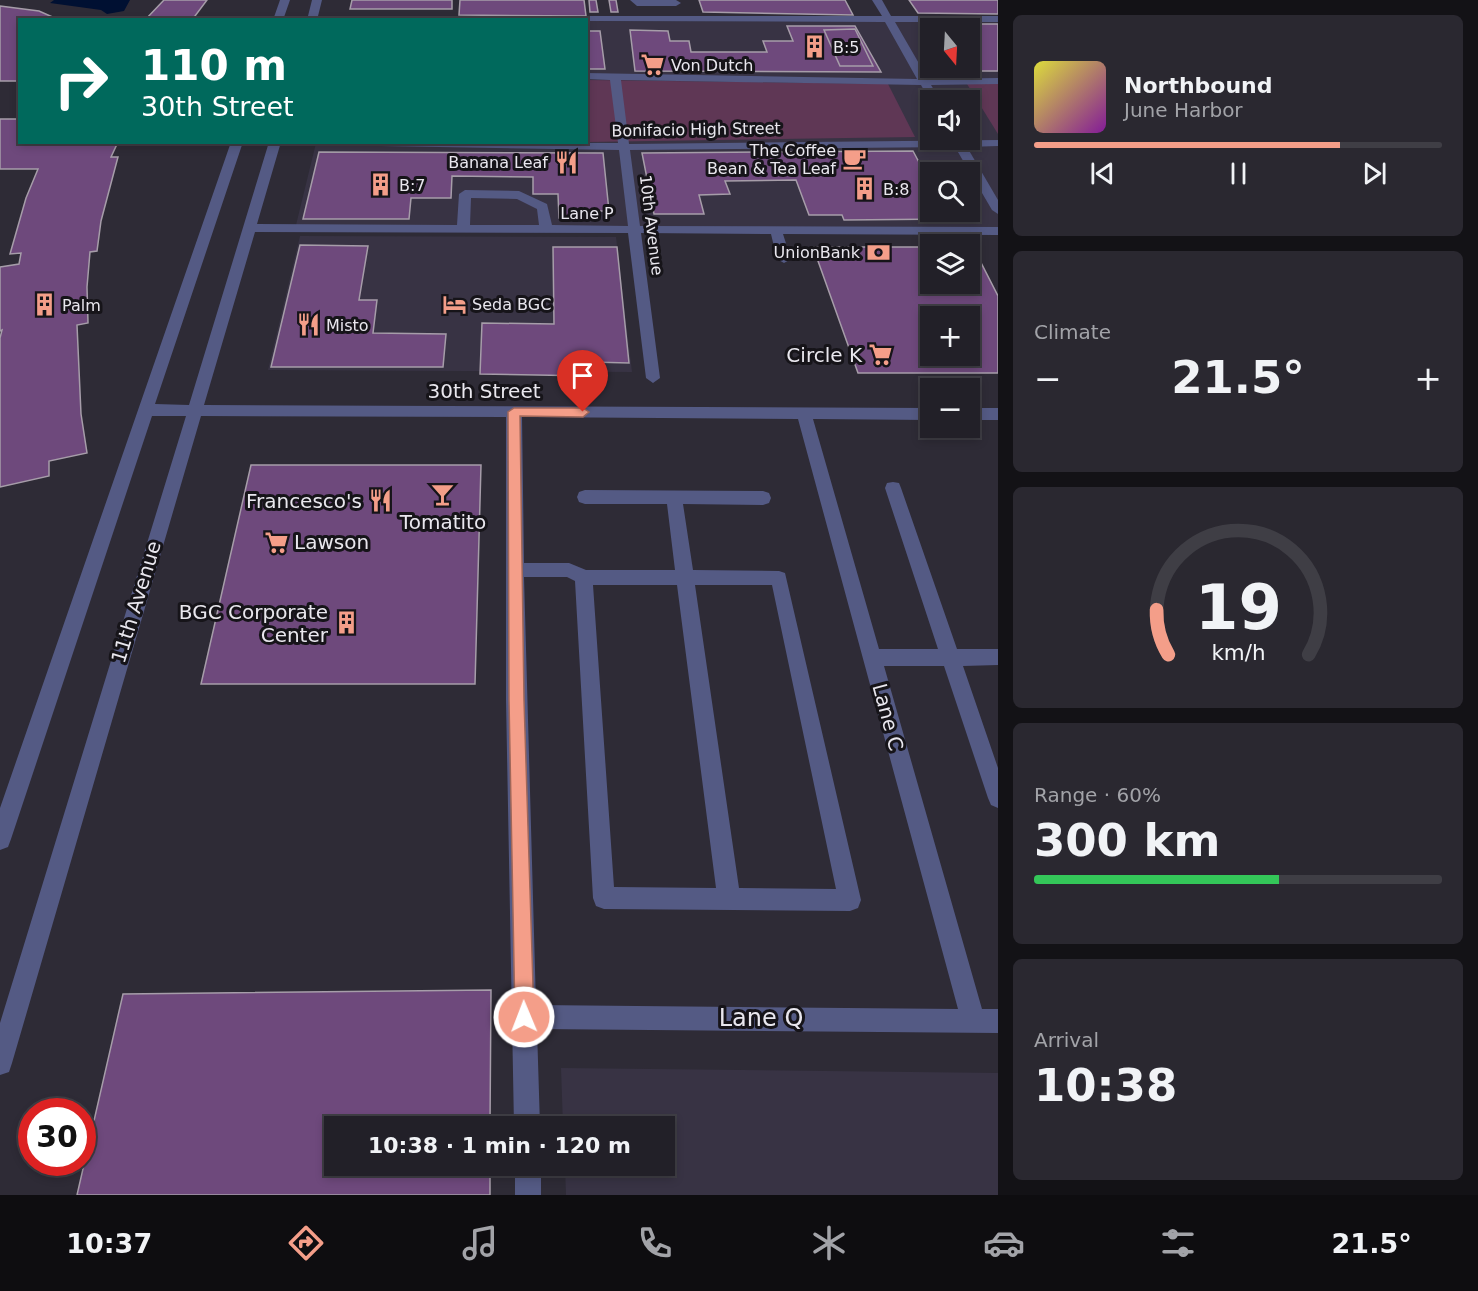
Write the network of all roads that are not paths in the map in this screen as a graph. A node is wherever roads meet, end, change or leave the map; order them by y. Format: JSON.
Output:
{"nodes":[{"id":1,"x":285,"y":0,"type":"edge"},
{"id":2,"x":317,"y":0,"type":"edge"},
{"id":3,"x":635,"y":0,"type":"edge"},
{"id":4,"x":877,"y":0,"type":"edge"},
{"id":5,"x":676,"y":1,"type":"edge"},
{"id":6,"x":279,"y":18,"type":"edge"},
{"id":7,"x":312,"y":18,"type":"edge"},
{"id":8,"x":588,"y":19,"type":"edge"},
{"id":9,"x":680,"y":19,"type":"junction"},
{"id":10,"x":888,"y":19,"type":"junction"},
{"id":11,"x":998,"y":19,"type":"edge"},
{"id":12,"x":588,"y":76,"type":"edge"},
{"id":13,"x":615,"y":76,"type":"junction"},
{"id":14,"x":998,"y":81,"type":"edge"},
{"id":15,"x":924,"y":82,"type":"junction"},
{"id":16,"x":929,"y":90,"type":"edge"},
{"id":17,"x":920,"y":142,"type":"edge"},
{"id":18,"x":980,"y":142,"type":"edge"},
{"id":19,"x":998,"y":143,"type":"edge"},
{"id":20,"x":236,"y":144,"type":"edge"},
{"id":21,"x":274,"y":144,"type":"edge"},
{"id":22,"x":507,"y":144,"type":"edge"},
{"id":23,"x":624,"y":147,"type":"junction"},
{"id":24,"x":963,"y":150,"type":"edge"},
{"id":25,"x":998,"y":210,"type":"edge"},
{"id":26,"x":248,"y":228,"type":"junction"},
{"id":27,"x":463,"y":229,"type":"junction"},
{"id":28,"x":546,"y":229,"type":"junction"},
{"id":29,"x":634,"y":230,"type":"junction"},
{"id":30,"x":776,"y":230,"type":"junction"},
{"id":31,"x":998,"y":231,"type":"edge"},
{"id":32,"x":784,"y":260,"type":"dead end"},
{"id":33,"x":653,"y":378,"type":"dead end"},
{"id":34,"x":146,"y":410,"type":"junction"},
{"id":35,"x":193,"y":411,"type":"junction"},
{"id":36,"x":514,"y":412,"type":"junction"},
{"id":37,"x":804,"y":413,"type":"junction"},
{"id":38,"x":920,"y":414,"type":"edge"},
{"id":39,"x":980,"y":414,"type":"edge"},
{"id":40,"x":998,"y":414,"type":"edge"},
{"id":41,"x":893,"y":488,"type":"dead end"},
{"id":42,"x":585,"y":497,"type":"dead end"},
{"id":43,"x":674,"y":497,"type":"junction"},
{"id":44,"x":764,"y":498,"type":"dead end"},
{"id":45,"x":515,"y":570,"type":"junction"},
{"id":46,"x":584,"y":577,"type":"junction"},
{"id":47,"x":685,"y":577,"type":"junction"},
{"id":48,"x":950,"y":657,"type":"junction"},
{"id":49,"x":998,"y":657,"type":"edge"},
{"id":50,"x":872,"y":658,"type":"junction"},
{"id":51,"x":998,"y":798,"type":"edge"},
{"id":52,"x":0,"y":839,"type":"edge"},
{"id":53,"x":729,"y":899,"type":"junction"},
{"id":54,"x":524,"y":1017,"type":"junction"},
{"id":55,"x":973,"y":1020,"type":"junction"},
{"id":56,"x":998,"y":1021,"type":"edge"},
{"id":57,"x":0,"y":1063,"type":"edge"},
{"id":58,"x":527,"y":1116,"type":"edge"},
{"id":59,"x":528,"y":1176,"type":"edge"},
{"id":60,"x":528,"y":1195,"type":"edge"}],
"edges":[{"from":1,"to":6,"type":"street"},
{"from":2,"to":7,"type":"street"},
{"from":3,"to":5,"type":"street"},
{"from":4,"to":10,"type":"street"},
{"from":5,"to":9,"type":"street"},
{"from":8,"to":9,"type":"street"},
{"from":9,"to":10,"type":"street"},
{"from":10,"to":11,"type":"street"},
{"from":10,"to":15,"type":"street"},
{"from":12,"to":13,"type":"street"},
{"from":13,"to":15,"type":"street"},
{"from":13,"to":23,"type":"street","name":"10th Avenue"},
{"from":14,"to":15,"type":"street"},
{"from":15,"to":16,"type":"street"},
{"from":17,"to":23,"type":"street","name":"Bonifacio High Street"},
{"from":18,"to":19,"type":"street","name":"Bonifacio High Street"},
{"from":20,"to":34,"type":"street"},
{"from":21,"to":26,"type":"street","name":"11th Avenue"},
{"from":22,"to":23,"type":"street","name":"Bonifacio High Street"},
{"from":23,"to":29,"type":"street","name":"10th Avenue"},
{"from":24,"to":25,"type":"street"},
{"from":26,"to":27,"type":"street","name":"Lane P"},
{"from":26,"to":35,"type":"street","name":"11th Avenue"},
{"from":27,"to":28,"type":"street","name":"Lane P"},
{"from":27,"to":28,"type":"street"},
{"from":28,"to":29,"type":"street","name":"Lane P"},
{"from":29,"to":30,"type":"street","name":"Lane P"},
{"from":29,"to":33,"type":"street","name":"10th Avenue"},
{"from":30,"to":31,"type":"street","name":"Lane P"},
{"from":30,"to":32,"type":"street"},
{"from":34,"to":35,"type":"street","name":"30th Street"},
{"from":34,"to":52,"type":"street"},
{"from":35,"to":36,"type":"street","name":"30th Street"},
{"from":35,"to":57,"type":"street","name":"11th Avenue"},
{"from":36,"to":37,"type":"street","name":"30th Street"},
{"from":36,"to":45,"type":"street"},
{"from":37,"to":38,"type":"street","name":"30th Street"},
{"from":37,"to":50,"type":"street","name":"Lane C"},
{"from":39,"to":40,"type":"street"},
{"from":41,"to":48,"type":"street"},
{"from":42,"to":43,"type":"street"},
{"from":43,"to":44,"type":"street"},
{"from":43,"to":47,"type":"street"},
{"from":45,"to":46,"type":"street"},
{"from":45,"to":54,"type":"street"},
{"from":46,"to":47,"type":"street"},
{"from":46,"to":53,"type":"street"},
{"from":47,"to":53,"type":"street"},
{"from":47,"to":53,"type":"street"},
{"from":48,"to":49,"type":"street"},
{"from":48,"to":50,"type":"street"},
{"from":48,"to":51,"type":"street"},
{"from":50,"to":55,"type":"street","name":"Lane C"},
{"from":54,"to":55,"type":"street","name":"Lane Q"},
{"from":54,"to":58,"type":"street"},
{"from":55,"to":56,"type":"street","name":"Lane Q"},
{"from":59,"to":60,"type":"street"}]}
